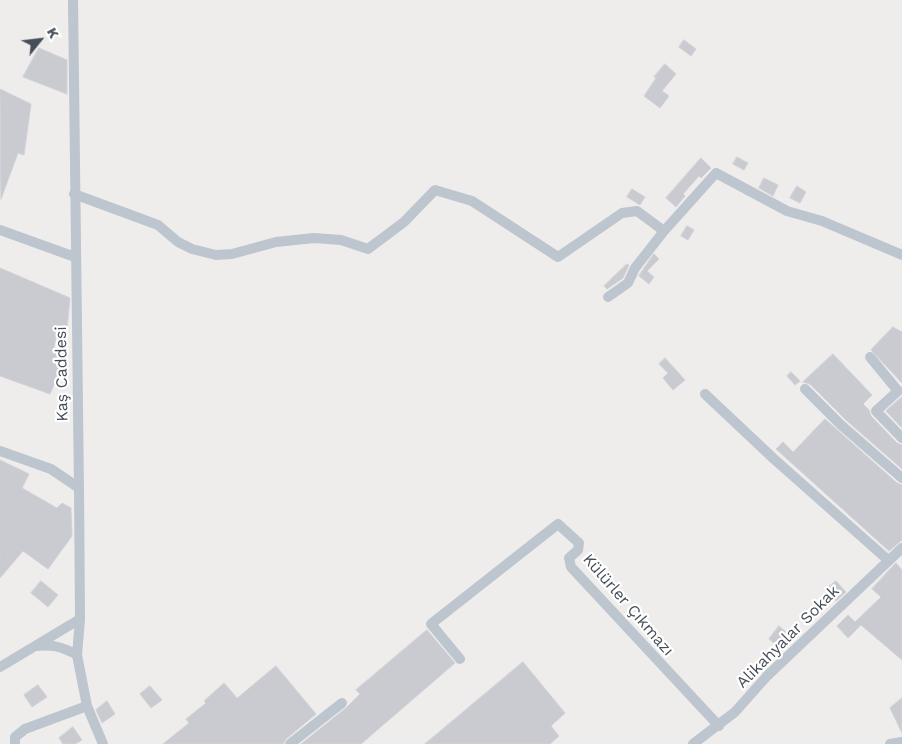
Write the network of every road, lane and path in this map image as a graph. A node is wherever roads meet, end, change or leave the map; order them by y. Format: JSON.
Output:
{"nodes":[{"id":1,"x":73,"y":0,"type":"edge"},
{"id":2,"x":74,"y":194,"type":"junction"},
{"id":3,"x":0,"y":230,"type":"edge"},
{"id":4,"x":664,"y":231,"type":"junction"},
{"id":5,"x":902,"y":255,"type":"edge"},
{"id":6,"x":75,"y":257,"type":"junction"},
{"id":7,"x":608,"y":297,"type":"dead end"},
{"id":8,"x":870,"y":357,"type":"dead end"},
{"id":9,"x":805,"y":389,"type":"dead end"},
{"id":10,"x":705,"y":394,"type":"dead end"},
{"id":11,"x":902,"y":438,"type":"edge"},
{"id":12,"x":0,"y":451,"type":"edge"},
{"id":13,"x":902,"y":478,"type":"edge"},
{"id":14,"x":79,"y":488,"type":"junction"},
{"id":15,"x":902,"y":548,"type":"edge"},
{"id":16,"x":888,"y":560,"type":"junction"},
{"id":17,"x":80,"y":619,"type":"junction"},
{"id":18,"x":33,"y":646,"type":"junction"},
{"id":19,"x":78,"y":654,"type":"junction"},
{"id":20,"x":460,"y":659,"type":"dead end"},
{"id":21,"x":0,"y":667,"type":"edge"},
{"id":22,"x":342,"y":703,"type":"dead end"},
{"id":23,"x":87,"y":706,"type":"junction"},
{"id":24,"x":718,"y":726,"type":"junction"},
{"id":25,"x":295,"y":742,"type":"edge"},
{"id":26,"x":902,"y":742,"type":"edge"},
{"id":27,"x":15,"y":744,"type":"edge"},
{"id":28,"x":103,"y":744,"type":"edge"},
{"id":29,"x":694,"y":744,"type":"edge"},
{"id":30,"x":890,"y":744,"type":"edge"}],
"edges":[{"from":1,"to":2,"type":"street","name":"Kaş Caddesi"},
{"from":2,"to":4,"type":"street"},
{"from":2,"to":6,"type":"street","name":"Kaş Caddesi"},
{"from":3,"to":6,"type":"street"},
{"from":4,"to":5,"type":"street"},
{"from":4,"to":7,"type":"street"},
{"from":6,"to":14,"type":"street","name":"Kaş Caddesi"},
{"from":8,"to":11,"type":"street"},
{"from":9,"to":13,"type":"street"},
{"from":10,"to":16,"type":"street"},
{"from":12,"to":14,"type":"street"},
{"from":14,"to":17,"type":"street","name":"Kaş Caddesi"},
{"from":15,"to":16,"type":"street","name":"Alikahyalar Sokak"},
{"from":16,"to":24,"type":"street","name":"Alikahyalar Sokak"},
{"from":17,"to":18,"type":"street"},
{"from":17,"to":19,"type":"street","name":"Kaş Caddesi"},
{"from":18,"to":19,"type":"street"},
{"from":18,"to":21,"type":"street"},
{"from":19,"to":23,"type":"street","name":"Kaş Caddesi"},
{"from":20,"to":24,"type":"street","name":"Külürler Çıkmazı"},
{"from":22,"to":25,"type":"street"},
{"from":23,"to":27,"type":"street"},
{"from":23,"to":28,"type":"street","name":"Kaş Caddesi"},
{"from":24,"to":29,"type":"street","name":"Alikahyalar Sokak"},
{"from":26,"to":30,"type":"street"}]}
